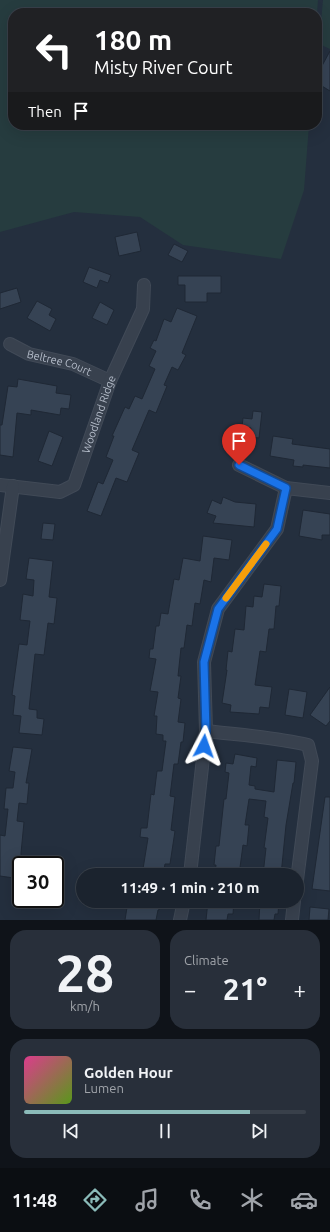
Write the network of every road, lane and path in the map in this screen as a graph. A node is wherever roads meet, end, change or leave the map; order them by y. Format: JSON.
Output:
{"nodes":[{"id":1,"x":144,"y":286,"type":"dead end"},
{"id":2,"x":10,"y":344,"type":"dead end"},
{"id":3,"x":110,"y":381,"type":"junction"},
{"id":4,"x":239,"y":465,"type":"dead end"},
{"id":5,"x":0,"y":485,"type":"edge"},
{"id":6,"x":13,"y":486,"type":"junction"},
{"id":7,"x":286,"y":488,"type":"junction"},
{"id":8,"x":330,"y":493,"type":"edge"},
{"id":9,"x":0,"y":580,"type":"edge"},
{"id":10,"x":206,"y":731,"type":"junction"},
{"id":11,"x":191,"y":868,"type":"edge"},
{"id":12,"x":299,"y":868,"type":"edge"},
{"id":13,"x":183,"y":908,"type":"edge"},
{"id":14,"x":293,"y":908,"type":"edge"},
{"id":15,"x":180,"y":920,"type":"edge"},
{"id":16,"x":292,"y":920,"type":"edge"}],
"edges":[{"from":1,"to":3,"type":"street","name":"Woodland Ridge"},
{"from":2,"to":3,"type":"street","name":"Beltree Court"},
{"from":3,"to":6,"type":"street","name":"Woodland Ridge"},
{"from":4,"to":7,"type":"street"},
{"from":5,"to":6,"type":"street","name":"Woodland Ridge"},
{"from":6,"to":9,"type":"street"},
{"from":7,"to":8,"type":"street"},
{"from":7,"to":10,"type":"street"},
{"from":10,"to":11,"type":"street"},
{"from":10,"to":12,"type":"street"},
{"from":13,"to":15,"type":"street"},
{"from":14,"to":16,"type":"street"}]}
